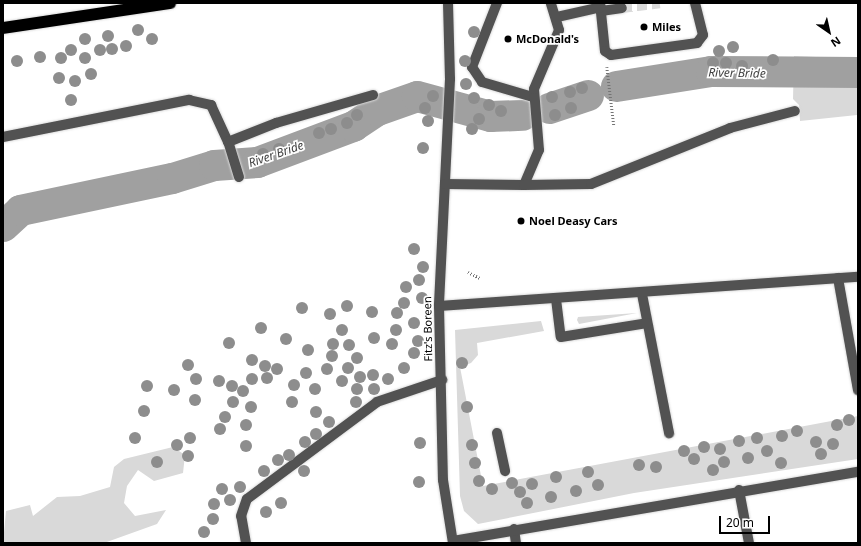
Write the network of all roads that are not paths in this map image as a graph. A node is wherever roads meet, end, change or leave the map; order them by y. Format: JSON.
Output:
{"nodes":[{"id":1,"x":170,"y":3,"type":"edge"},
{"id":2,"x":448,"y":3,"type":"edge"},
{"id":3,"x":497,"y":3,"type":"edge"},
{"id":4,"x":551,"y":3,"type":"edge"},
{"id":5,"x":695,"y":3,"type":"edge"},
{"id":6,"x":601,"y":7,"type":"edge"},
{"id":7,"x":622,"y":8,"type":"tunnel mouth"},
{"id":8,"x":557,"y":17,"type":"junction"},
{"id":9,"x":3,"y":28,"type":"edge"},
{"id":10,"x":373,"y":95,"type":"dead end"},
{"id":11,"x":533,"y":97,"type":"junction"},
{"id":12,"x":795,"y":111,"type":"dead end"},
{"id":13,"x":3,"y":137,"type":"edge"},
{"id":14,"x":228,"y":142,"type":"junction"},
{"id":15,"x":239,"y":177,"type":"dead end"},
{"id":16,"x":445,"y":184,"type":"junction"},
{"id":17,"x":524,"y":185,"type":"junction"},
{"id":18,"x":858,"y":276,"type":"edge"},
{"id":19,"x":838,"y":278,"type":"junction"},
{"id":20,"x":642,"y":294,"type":"junction"},
{"id":21,"x":556,"y":299,"type":"junction"},
{"id":22,"x":439,"y":306,"type":"junction"},
{"id":23,"x":647,"y":323,"type":"junction"},
{"id":24,"x":442,"y":380,"type":"junction"},
{"id":25,"x":858,"y":390,"type":"edge"},
{"id":26,"x":496,"y":433,"type":"dead end"},
{"id":27,"x":669,"y":433,"type":"dead end"},
{"id":28,"x":505,"y":471,"type":"dead end"},
{"id":29,"x":858,"y":472,"type":"edge"},
{"id":30,"x":739,"y":490,"type":"junction"},
{"id":31,"x":514,"y":529,"type":"junction"},
{"id":32,"x":453,"y":542,"type":"edge"},
{"id":33,"x":246,"y":543,"type":"edge"},
{"id":34,"x":516,"y":543,"type":"edge"},
{"id":35,"x":749,"y":543,"type":"edge"}],
"edges":[{"from":1,"to":9,"type":"highway"},
{"from":2,"to":16,"type":"street","name":"Fitz's Boreen"},
{"from":3,"to":11,"type":"street"},
{"from":4,"to":8,"type":"street"},
{"from":5,"to":6,"type":"street"},
{"from":6,"to":7,"type":"street"},
{"from":6,"to":8,"type":"street"},
{"from":8,"to":11,"type":"street"},
{"from":10,"to":14,"type":"street"},
{"from":11,"to":17,"type":"street"},
{"from":12,"to":17,"type":"street"},
{"from":13,"to":14,"type":"street"},
{"from":14,"to":15,"type":"street"},
{"from":16,"to":17,"type":"street"},
{"from":16,"to":22,"type":"street","name":"Fitz's Boreen"},
{"from":18,"to":19,"type":"street"},
{"from":19,"to":20,"type":"street"},
{"from":19,"to":25,"type":"street"},
{"from":20,"to":21,"type":"street"},
{"from":20,"to":23,"type":"street"},
{"from":21,"to":22,"type":"street"},
{"from":21,"to":23,"type":"street"},
{"from":22,"to":24,"type":"street","name":"Fitz's Boreen"},
{"from":23,"to":27,"type":"street"},
{"from":24,"to":32,"type":"street","name":"Fitz's Boreen"},
{"from":24,"to":33,"type":"street"},
{"from":26,"to":28,"type":"street"},
{"from":29,"to":30,"type":"street"},
{"from":30,"to":31,"type":"street"},
{"from":30,"to":35,"type":"street"},
{"from":31,"to":32,"type":"street"},
{"from":31,"to":34,"type":"street"}]}
